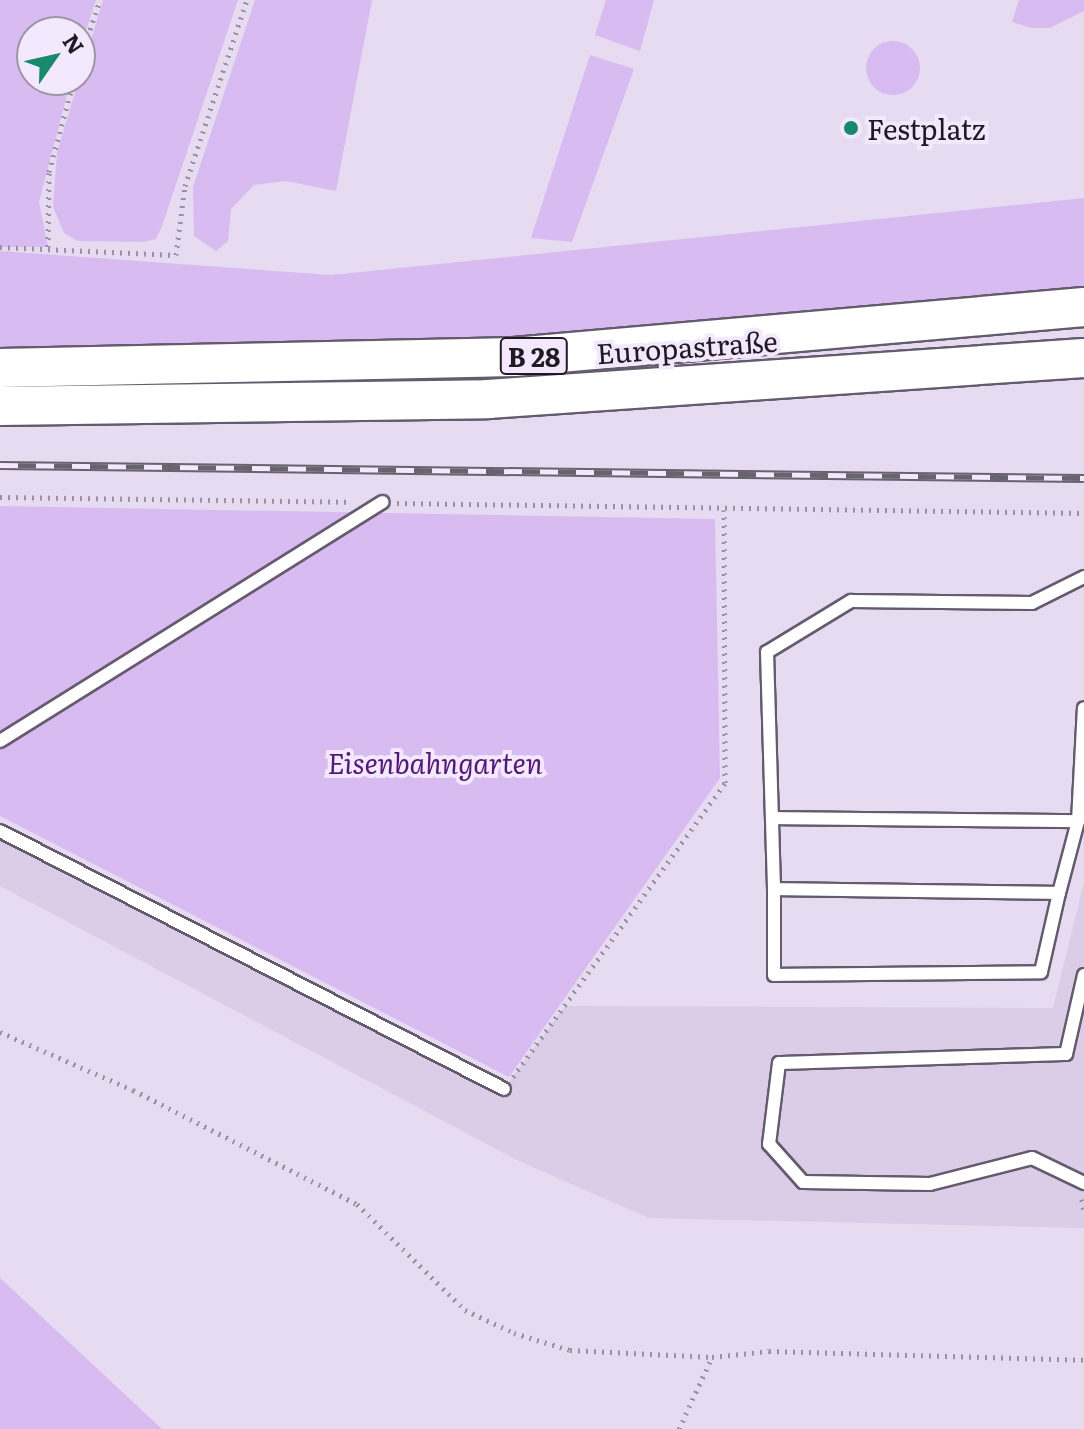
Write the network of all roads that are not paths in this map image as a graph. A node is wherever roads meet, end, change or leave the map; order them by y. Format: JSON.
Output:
{"nodes":[{"id":1,"x":1084,"y":307,"type":"edge"},
{"id":2,"x":1084,"y":358,"type":"edge"},
{"id":3,"x":0,"y":368,"type":"edge"},
{"id":4,"x":0,"y":406,"type":"edge"},
{"id":5,"x":382,"y":502,"type":"road end"},
{"id":6,"x":1084,"y":577,"type":"edge"},
{"id":7,"x":1084,"y":708,"type":"edge"},
{"id":8,"x":0,"y":741,"type":"edge"},
{"id":9,"x":772,"y":818,"type":"junction"},
{"id":10,"x":1078,"y":821,"type":"junction"},
{"id":11,"x":0,"y":831,"type":"edge"},
{"id":12,"x":774,"y":889,"type":"junction"},
{"id":13,"x":1059,"y":893,"type":"junction"},
{"id":14,"x":1084,"y":975,"type":"edge"},
{"id":15,"x":504,"y":1089,"type":"road end"},
{"id":16,"x":1084,"y":1183,"type":"edge"}],
"edges":[{"from":1,"to":3,"type":"main road","name":"Europastraße","number":"B 28"},
{"from":2,"to":4,"type":"main road","name":"Europastraße","number":"B 28"},
{"from":5,"to":8,"type":"lane"},
{"from":6,"to":9,"type":"lane"},
{"from":7,"to":10,"type":"lane"},
{"from":9,"to":10,"type":"lane"},
{"from":9,"to":12,"type":"lane"},
{"from":10,"to":13,"type":"lane"},
{"from":11,"to":15,"type":"lane"},
{"from":12,"to":13,"type":"lane"},
{"from":12,"to":13,"type":"lane"},
{"from":14,"to":16,"type":"lane"}]}
